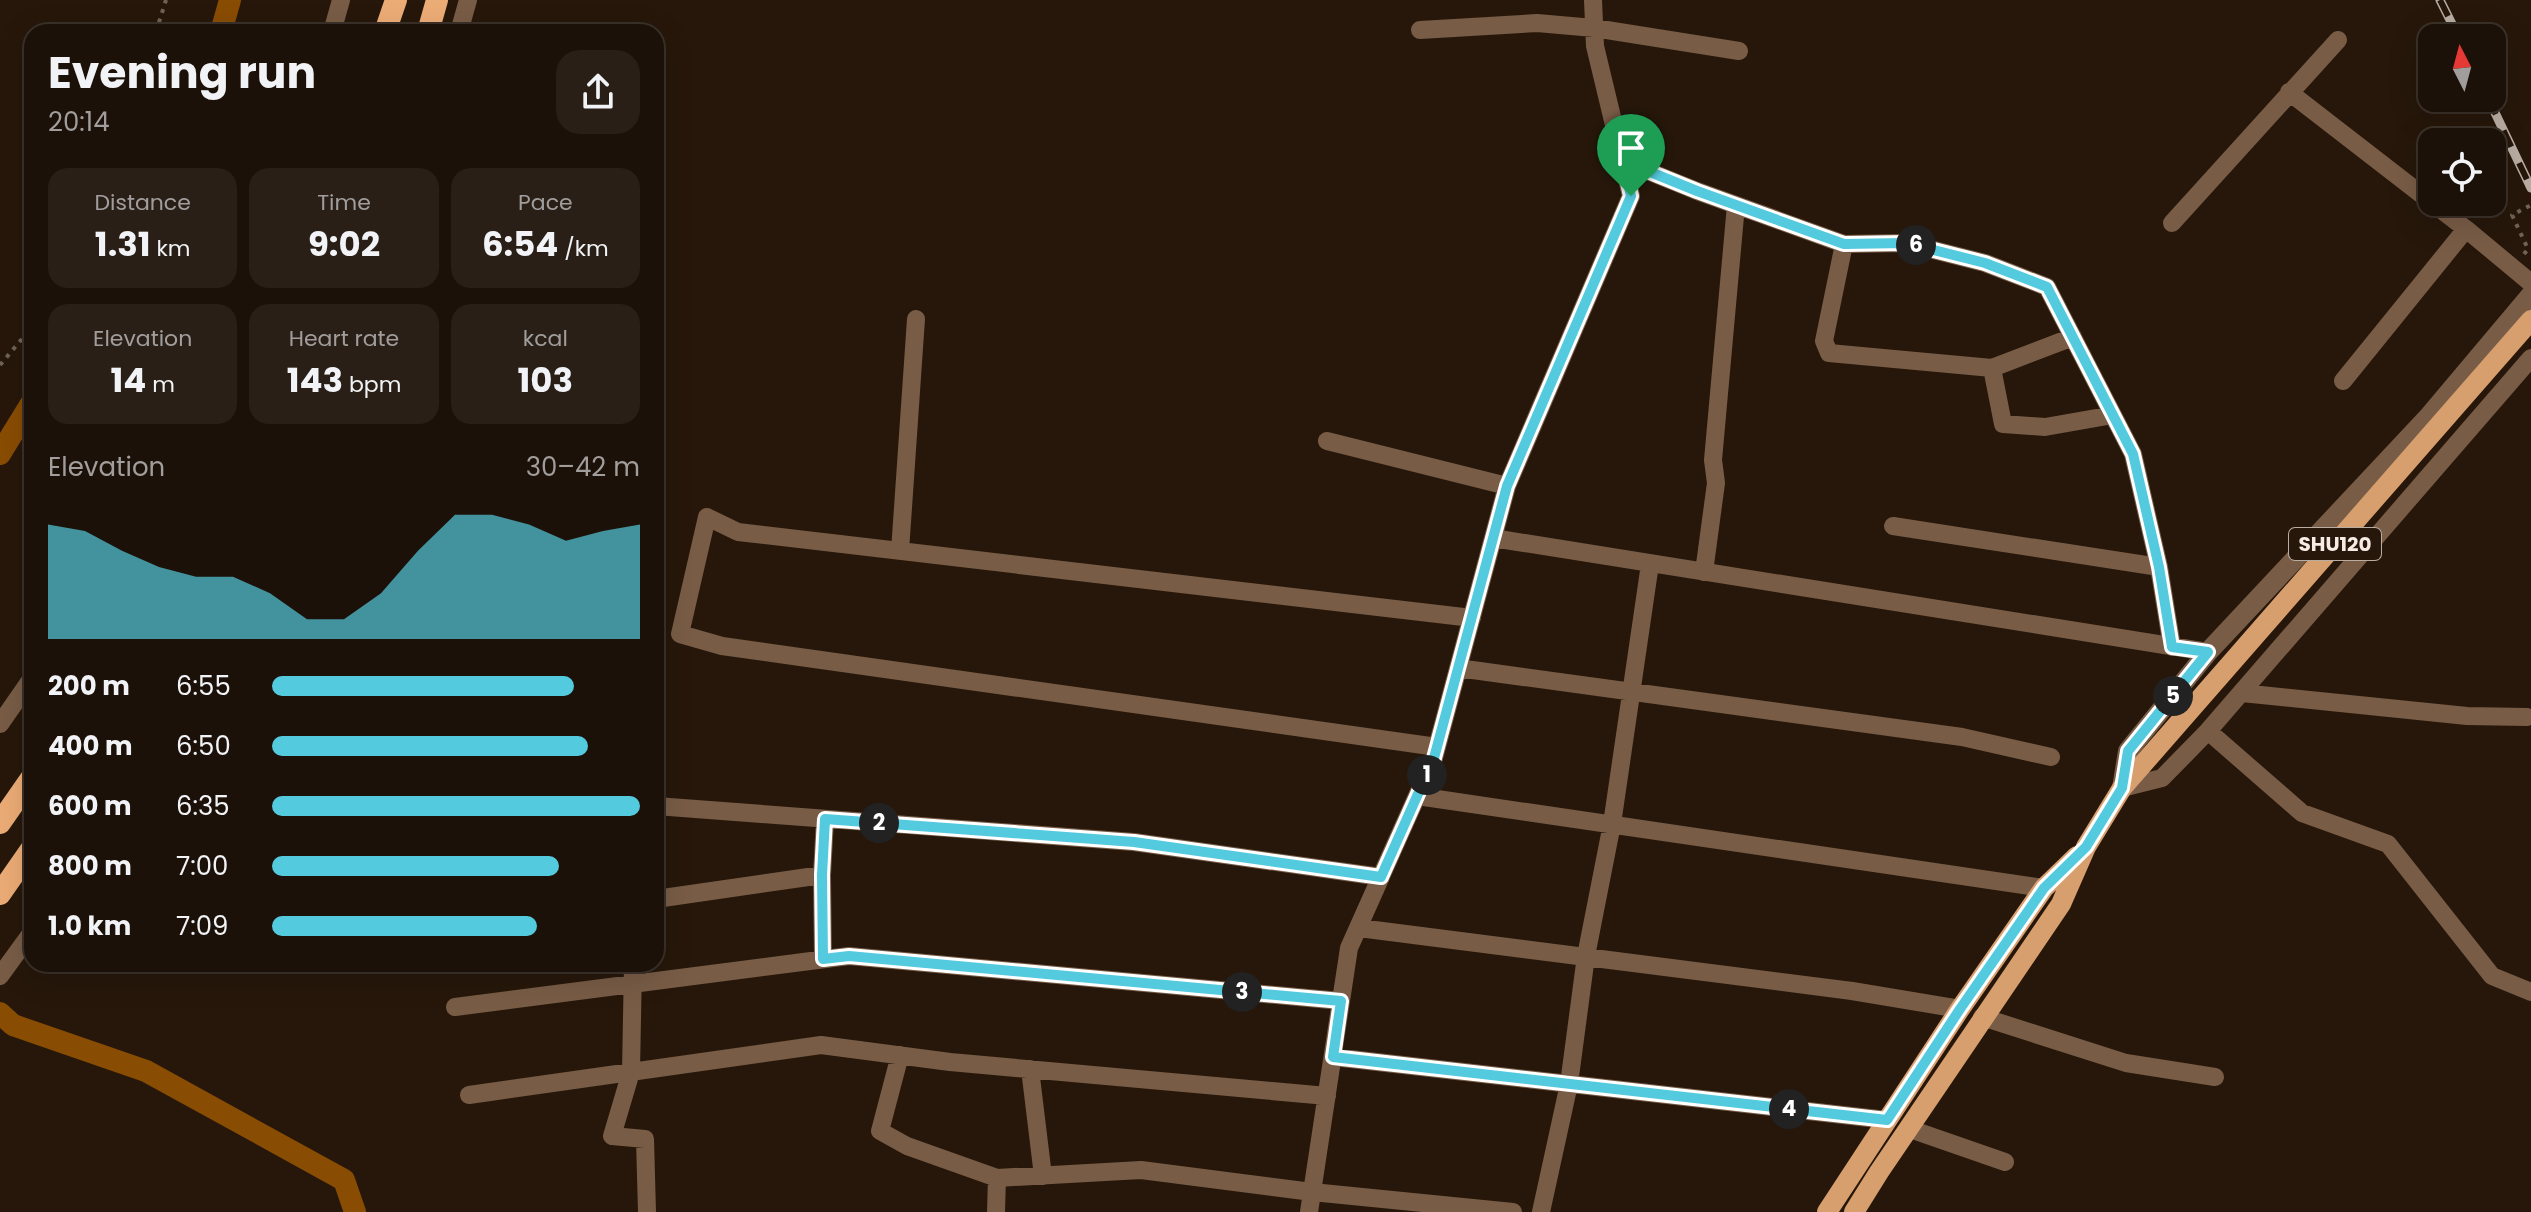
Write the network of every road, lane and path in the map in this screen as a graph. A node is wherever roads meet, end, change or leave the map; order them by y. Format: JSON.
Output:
{"nodes":[{"id":1,"x":166,"y":0,"type":"edge"},
{"id":2,"x":341,"y":0,"type":"edge"},
{"id":3,"x":396,"y":0,"type":"edge"},
{"id":4,"x":437,"y":0,"type":"edge"},
{"id":5,"x":468,"y":0,"type":"edge"},
{"id":6,"x":1593,"y":0,"type":"edge"},
{"id":7,"x":158,"y":24,"type":"edge"},
{"id":8,"x":334,"y":24,"type":"edge"},
{"id":9,"x":388,"y":24,"type":"edge"},
{"id":10,"x":430,"y":24,"type":"edge"},
{"id":11,"x":461,"y":24,"type":"edge"},
{"id":12,"x":1594,"y":28,"type":"junction"},
{"id":13,"x":1420,"y":30,"type":"dead end"},
{"id":14,"x":2338,"y":40,"type":"dead end"},
{"id":15,"x":1739,"y":51,"type":"dead end"},
{"id":16,"x":2289,"y":92,"type":"junction"},
{"id":17,"x":1623,"y":161,"type":"junction"},
{"id":18,"x":1736,"y":205,"type":"junction"},
{"id":19,"x":2531,"y":205,"type":"edge"},
{"id":20,"x":2172,"y":223,"type":"dead end"},
{"id":21,"x":2466,"y":229,"type":"junction"},
{"id":22,"x":1844,"y":244,"type":"junction"},
{"id":23,"x":2528,"y":249,"type":"dead end"},
{"id":24,"x":2531,"y":283,"type":"edge"},
{"id":25,"x":2531,"y":295,"type":"edge"},
{"id":26,"x":916,"y":319,"type":"dead end"},
{"id":27,"x":2531,"y":320,"type":"edge"},
{"id":28,"x":24,"y":336,"type":"edge"},
{"id":29,"x":2073,"y":337,"type":"junction"},
{"id":30,"x":2531,"y":358,"type":"edge"},
{"id":31,"x":0,"y":365,"type":"edge"},
{"id":32,"x":1992,"y":368,"type":"junction"},
{"id":33,"x":2513,"y":379,"type":"junction"},
{"id":34,"x":2343,"y":381,"type":"dead end"},
{"id":35,"x":2531,"y":386,"type":"edge"},
{"id":36,"x":2113,"y":415,"type":"junction"},
{"id":37,"x":1327,"y":441,"type":"dead end"},
{"id":38,"x":1507,"y":486,"type":"junction"},
{"id":39,"x":1893,"y":526,"type":"dead end"},
{"id":40,"x":1493,"y":538,"type":"junction"},
{"id":41,"x":900,"y":551,"type":"junction"},
{"id":42,"x":1650,"y":564,"type":"junction"},
{"id":43,"x":2159,"y":567,"type":"junction"},
{"id":44,"x":1704,"y":572,"type":"junction"},
{"id":45,"x":1472,"y":618,"type":"junction"},
{"id":46,"x":2172,"y":647,"type":"junction"},
{"id":47,"x":2208,"y":652,"type":"junction"},
{"id":48,"x":1458,"y":668,"type":"junction"},
{"id":49,"x":24,"y":690,"type":"edge"},
{"id":50,"x":1632,"y":692,"type":"junction"},
{"id":51,"x":2242,"y":693,"type":"junction"},
{"id":52,"x":2527,"y":717,"type":"dead end"},
{"id":53,"x":0,"y":724,"type":"edge"},
{"id":54,"x":2208,"y":731,"type":"junction"},
{"id":55,"x":1437,"y":747,"type":"junction"},
{"id":56,"x":2051,"y":757,"type":"dead end"},
{"id":57,"x":24,"y":788,"type":"edge"},
{"id":58,"x":2122,"y":788,"type":"junction"},
{"id":59,"x":1417,"y":796,"type":"junction"},
{"id":60,"x":664,"y":807,"type":"edge"},
{"id":61,"x":825,"y":819,"type":"junction"},
{"id":62,"x":0,"y":823,"type":"edge"},
{"id":63,"x":1612,"y":824,"type":"junction"},
{"id":64,"x":2086,"y":847,"type":"junction"},
{"id":65,"x":24,"y":860,"type":"edge"},
{"id":66,"x":822,"y":875,"type":"junction"},
{"id":67,"x":1381,"y":877,"type":"junction"},
{"id":68,"x":2044,"y":888,"type":"junction"},
{"id":69,"x":0,"y":894,"type":"edge"},
{"id":70,"x":664,"y":898,"type":"edge"},
{"id":71,"x":1359,"y":928,"type":"junction"},
{"id":72,"x":24,"y":943,"type":"edge"},
{"id":73,"x":1586,"y":956,"type":"junction"},
{"id":74,"x":823,"y":959,"type":"junction"},
{"id":75,"x":6,"y":969,"type":"edge"},
{"id":76,"x":633,"y":972,"type":"edge"},
{"id":77,"x":634,"y":984,"type":"junction"},
{"id":78,"x":2531,"y":992,"type":"edge"},
{"id":79,"x":1341,"y":1001,"type":"junction"},
{"id":80,"x":455,"y":1007,"type":"dead end"},
{"id":81,"x":1960,"y":1009,"type":"junction"},
{"id":82,"x":1982,"y":1017,"type":"junction"},
{"id":83,"x":900,"y":1055,"type":"junction"},
{"id":84,"x":1333,"y":1057,"type":"junction"},
{"id":85,"x":1030,"y":1069,"type":"junction"},
{"id":86,"x":631,"y":1072,"type":"junction"},
{"id":87,"x":2215,"y":1077,"type":"dead end"},
{"id":88,"x":1569,"y":1084,"type":"junction"},
{"id":89,"x":469,"y":1095,"type":"dead end"},
{"id":90,"x":1327,"y":1096,"type":"junction"},
{"id":91,"x":1887,"y":1120,"type":"junction"},
{"id":92,"x":1910,"y":1129,"type":"junction"},
{"id":93,"x":2005,"y":1162,"type":"dead end"},
{"id":94,"x":1043,"y":1176,"type":"junction"},
{"id":95,"x":997,"y":1178,"type":"junction"},
{"id":96,"x":1312,"y":1192,"type":"junction"},
{"id":97,"x":647,"y":1212,"type":"edge"},
{"id":98,"x":996,"y":1212,"type":"edge"},
{"id":99,"x":1309,"y":1212,"type":"edge"},
{"id":100,"x":1513,"y":1212,"type":"edge"},
{"id":101,"x":1541,"y":1212,"type":"edge"},
{"id":102,"x":1827,"y":1212,"type":"edge"},
{"id":103,"x":1854,"y":1212,"type":"edge"}],
"edges":[{"from":1,"to":7,"type":"path"},
{"from":2,"to":8,"type":"street"},
{"from":3,"to":9,"type":"highway"},
{"from":4,"to":10,"type":"highway"},
{"from":5,"to":11,"type":"street"},
{"from":6,"to":12,"type":"street"},
{"from":12,"to":13,"type":"street"},
{"from":12,"to":15,"type":"street"},
{"from":12,"to":17,"type":"street"},
{"from":14,"to":16,"type":"street"},
{"from":16,"to":20,"type":"street"},
{"from":16,"to":21,"type":"street"},
{"from":17,"to":18,"type":"street"},
{"from":17,"to":38,"type":"street"},
{"from":18,"to":22,"type":"street"},
{"from":18,"to":44,"type":"street"},
{"from":19,"to":23,"type":"path"},
{"from":21,"to":24,"type":"street"},
{"from":21,"to":34,"type":"street"},
{"from":22,"to":29,"type":"street"},
{"from":22,"to":32,"type":"street"},
{"from":25,"to":47,"type":"street","number":"SHU120"},
{"from":26,"to":41,"type":"street"},
{"from":27,"to":58,"type":"main road","number":"SHU120"},
{"from":28,"to":31,"type":"path"},
{"from":29,"to":32,"type":"street"},
{"from":29,"to":36,"type":"street"},
{"from":30,"to":33,"type":"street"},
{"from":32,"to":36,"type":"street"},
{"from":33,"to":35,"type":"street"},
{"from":33,"to":51,"type":"street"},
{"from":36,"to":43,"type":"street"},
{"from":37,"to":38,"type":"street"},
{"from":38,"to":40,"type":"street"},
{"from":39,"to":43,"type":"street"},
{"from":40,"to":42,"type":"street"},
{"from":40,"to":45,"type":"street"},
{"from":41,"to":45,"type":"street"},
{"from":41,"to":55,"type":"street"},
{"from":42,"to":44,"type":"street"},
{"from":42,"to":50,"type":"street"},
{"from":43,"to":46,"type":"street"},
{"from":44,"to":46,"type":"street"},
{"from":45,"to":48,"type":"street"},
{"from":46,"to":47,"type":"street"},
{"from":47,"to":58,"type":"street","number":"SHU120"},
{"from":48,"to":50,"type":"street"},
{"from":48,"to":55,"type":"street"},
{"from":49,"to":53,"type":"street"},
{"from":50,"to":56,"type":"street"},
{"from":50,"to":63,"type":"street"},
{"from":51,"to":52,"type":"street"},
{"from":51,"to":54,"type":"street"},
{"from":54,"to":58,"type":"street"},
{"from":54,"to":78,"type":"street"},
{"from":55,"to":59,"type":"street"},
{"from":57,"to":62,"type":"highway"},
{"from":58,"to":64,"type":"main road","number":"SHU120"},
{"from":59,"to":63,"type":"street"},
{"from":59,"to":67,"type":"street"},
{"from":60,"to":61,"type":"street"},
{"from":61,"to":66,"type":"street"},
{"from":61,"to":67,"type":"street"},
{"from":63,"to":68,"type":"street"},
{"from":63,"to":73,"type":"street"},
{"from":64,"to":68,"type":"main road","number":"SHU120"},
{"from":64,"to":82,"type":"main road"},
{"from":65,"to":69,"type":"highway"},
{"from":66,"to":70,"type":"street"},
{"from":66,"to":74,"type":"street"},
{"from":67,"to":71,"type":"street"},
{"from":68,"to":81,"type":"main road","number":"SHU120"},
{"from":71,"to":73,"type":"street"},
{"from":71,"to":79,"type":"street"},
{"from":72,"to":75,"type":"street"},
{"from":73,"to":81,"type":"street"},
{"from":73,"to":88,"type":"street"},
{"from":74,"to":77,"type":"street"},
{"from":74,"to":79,"type":"street"},
{"from":76,"to":77,"type":"street"},
{"from":77,"to":80,"type":"street"},
{"from":77,"to":86,"type":"street"},
{"from":79,"to":84,"type":"street"},
{"from":81,"to":91,"type":"main road","number":"SHU120"},
{"from":82,"to":87,"type":"street"},
{"from":82,"to":92,"type":"main road"},
{"from":83,"to":85,"type":"street"},
{"from":83,"to":86,"type":"street"},
{"from":83,"to":95,"type":"street"},
{"from":84,"to":88,"type":"street"},
{"from":84,"to":90,"type":"street"},
{"from":85,"to":90,"type":"street"},
{"from":85,"to":94,"type":"street"},
{"from":86,"to":89,"type":"street"},
{"from":86,"to":97,"type":"street"},
{"from":88,"to":91,"type":"street"},
{"from":88,"to":101,"type":"street"},
{"from":90,"to":96,"type":"street"},
{"from":91,"to":102,"type":"main road","number":"SHU120"},
{"from":92,"to":93,"type":"street"},
{"from":92,"to":103,"type":"main road"},
{"from":94,"to":95,"type":"street"},
{"from":94,"to":96,"type":"street"},
{"from":95,"to":98,"type":"street"},
{"from":96,"to":99,"type":"street"},
{"from":96,"to":100,"type":"street"}]}
